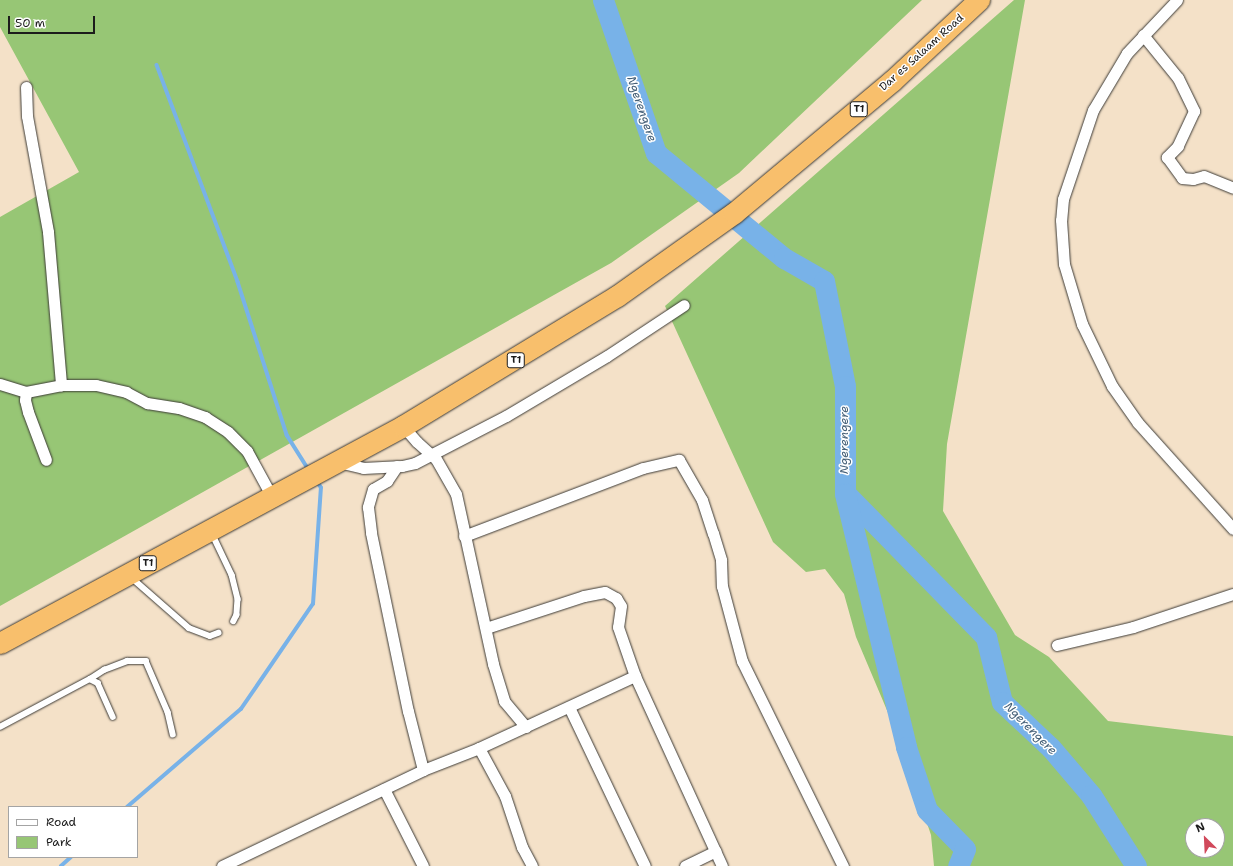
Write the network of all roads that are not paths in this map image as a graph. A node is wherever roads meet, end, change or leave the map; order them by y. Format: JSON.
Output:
{"nodes":[{"id":1,"x":979,"y":0,"type":"edge"},
{"id":2,"x":1177,"y":0,"type":"edge"},
{"id":3,"x":1143,"y":35,"type":"junction"},
{"id":4,"x":26,"y":87,"type":"dead end"},
{"id":5,"x":1233,"y":188,"type":"edge"},
{"id":6,"x":684,"y":305,"type":"dead end"},
{"id":7,"x":0,"y":384,"type":"edge"},
{"id":8,"x":60,"y":385,"type":"junction"},
{"id":9,"x":26,"y":392,"type":"junction"},
{"id":10,"x":403,"y":426,"type":"junction"},
{"id":11,"x":430,"y":454,"type":"junction"},
{"id":12,"x":46,"y":460,"type":"dead end"},
{"id":13,"x":331,"y":465,"type":"junction"},
{"id":14,"x":397,"y":466,"type":"junction"},
{"id":15,"x":272,"y":497,"type":"junction"},
{"id":16,"x":1233,"y":529,"type":"edge"},
{"id":17,"x":210,"y":530,"type":"junction"},
{"id":18,"x":464,"y":536,"type":"junction"},
{"id":19,"x":128,"y":574,"type":"junction"},
{"id":20,"x":1233,"y":594,"type":"edge"},
{"id":21,"x":234,"y":621,"type":"dead end"},
{"id":22,"x":486,"y":628,"type":"junction"},
{"id":23,"x":218,"y":633,"type":"dead end"},
{"id":24,"x":0,"y":643,"type":"edge"},
{"id":25,"x":1057,"y":645,"type":"dead end"},
{"id":26,"x":635,"y":676,"type":"junction"},
{"id":27,"x":90,"y":679,"type":"junction"},
{"id":28,"x":569,"y":707,"type":"junction"},
{"id":29,"x":113,"y":717,"type":"dead end"},
{"id":30,"x":0,"y":727,"type":"edge"},
{"id":31,"x":526,"y":727,"type":"junction"},
{"id":32,"x":173,"y":734,"type":"dead end"},
{"id":33,"x":479,"y":748,"type":"junction"},
{"id":34,"x":423,"y":770,"type":"junction"},
{"id":35,"x":384,"y":789,"type":"junction"},
{"id":36,"x":716,"y":851,"type":"junction"},
{"id":37,"x":222,"y":866,"type":"edge"},
{"id":38,"x":423,"y":866,"type":"edge"},
{"id":39,"x":532,"y":866,"type":"edge"},
{"id":40,"x":645,"y":866,"type":"edge"},
{"id":41,"x":685,"y":866,"type":"edge"},
{"id":42,"x":722,"y":866,"type":"edge"},
{"id":43,"x":843,"y":866,"type":"edge"}],
"edges":[{"from":1,"to":10,"type":"highway","name":"Dar es Salaam Road","number":"T1"},
{"from":2,"to":3,"type":"street"},
{"from":3,"to":5,"type":"street"},
{"from":3,"to":16,"type":"street"},
{"from":4,"to":8,"type":"street"},
{"from":6,"to":11,"type":"street"},
{"from":7,"to":9,"type":"street"},
{"from":8,"to":9,"type":"street"},
{"from":8,"to":15,"type":"street"},
{"from":9,"to":12,"type":"street"},
{"from":10,"to":11,"type":"street"},
{"from":10,"to":13,"type":"highway","number":"T1"},
{"from":11,"to":14,"type":"street"},
{"from":11,"to":18,"type":"street"},
{"from":13,"to":14,"type":"street"},
{"from":13,"to":15,"type":"highway","number":"T1"},
{"from":14,"to":34,"type":"street"},
{"from":15,"to":17,"type":"highway","number":"T1"},
{"from":17,"to":19,"type":"highway","number":"T1"},
{"from":17,"to":21,"type":"lane"},
{"from":18,"to":22,"type":"street"},
{"from":18,"to":43,"type":"street"},
{"from":19,"to":23,"type":"lane"},
{"from":19,"to":24,"type":"highway","number":"T1"},
{"from":20,"to":25,"type":"street"},
{"from":22,"to":26,"type":"street"},
{"from":22,"to":31,"type":"street"},
{"from":26,"to":28,"type":"street"},
{"from":26,"to":36,"type":"street"},
{"from":27,"to":29,"type":"lane"},
{"from":27,"to":30,"type":"lane"},
{"from":27,"to":32,"type":"lane"},
{"from":28,"to":31,"type":"street"},
{"from":28,"to":40,"type":"street"},
{"from":31,"to":33,"type":"street"},
{"from":33,"to":34,"type":"street"},
{"from":33,"to":39,"type":"street"},
{"from":34,"to":35,"type":"street"},
{"from":35,"to":37,"type":"street"},
{"from":35,"to":38,"type":"street"},
{"from":36,"to":41,"type":"street"},
{"from":36,"to":42,"type":"street"}]}
